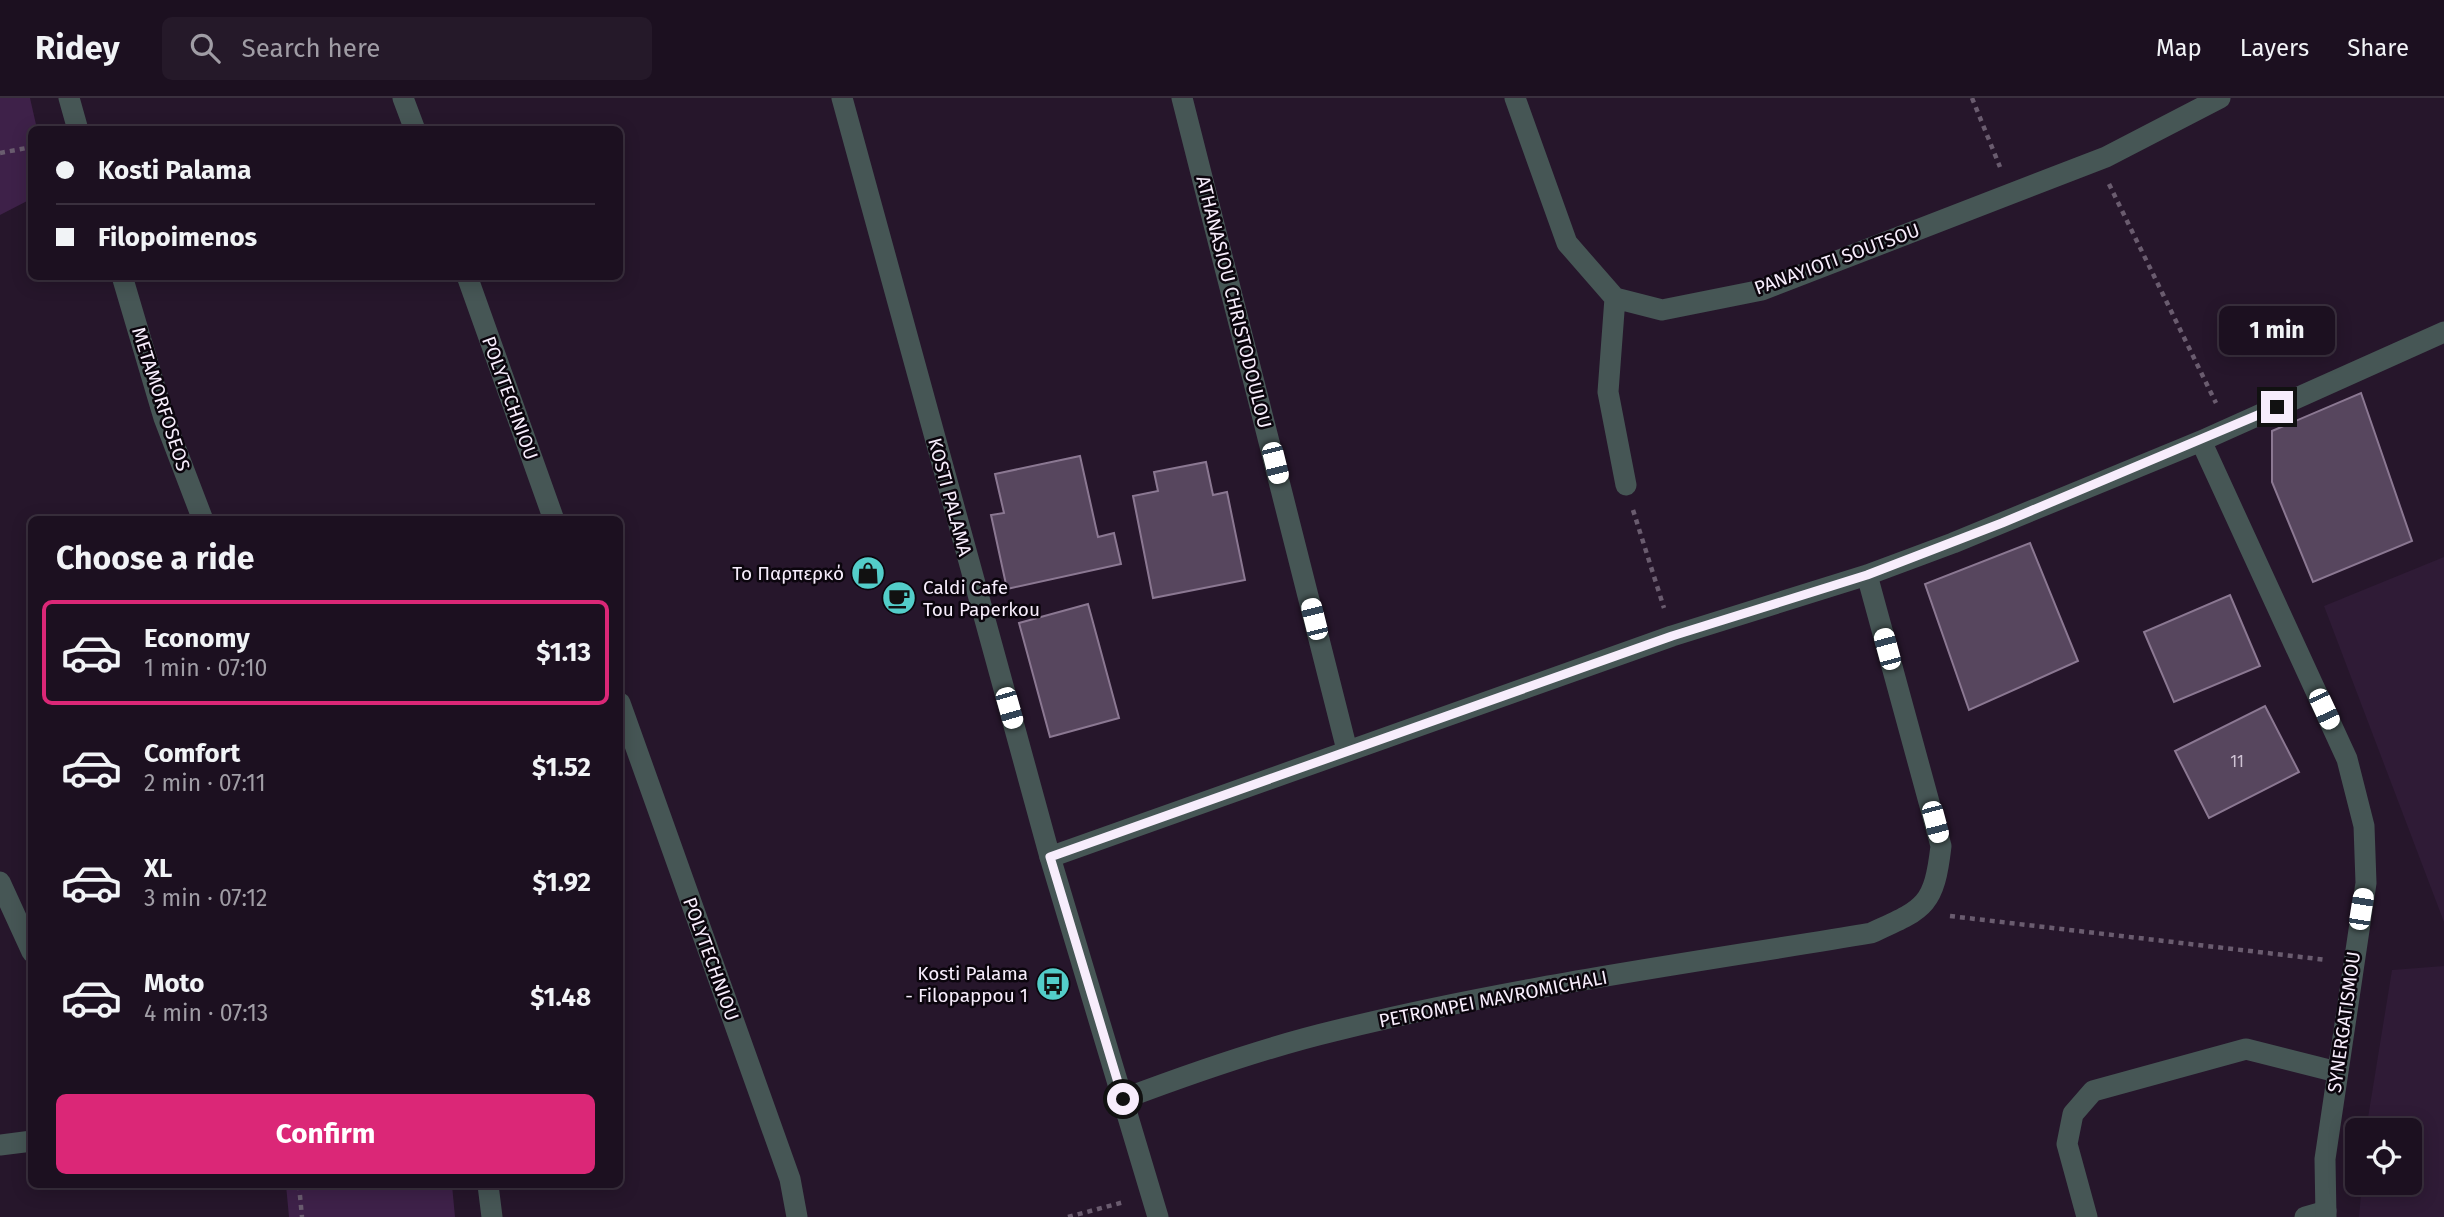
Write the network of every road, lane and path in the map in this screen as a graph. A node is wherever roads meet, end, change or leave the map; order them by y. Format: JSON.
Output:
{"nodes":[{"id":1,"x":69,"y":98,"type":"edge"},
{"id":2,"x":403,"y":98,"type":"edge"},
{"id":3,"x":842,"y":98,"type":"edge"},
{"id":4,"x":1182,"y":98,"type":"edge"},
{"id":5,"x":1515,"y":98,"type":"edge"},
{"id":6,"x":1972,"y":98,"type":"edge"},
{"id":7,"x":2221,"y":98,"type":"edge"},
{"id":8,"x":77,"y":126,"type":"edge"},
{"id":9,"x":414,"y":126,"type":"edge"},
{"id":10,"x":28,"y":148,"type":"edge"},
{"id":11,"x":0,"y":153,"type":"edge"},
{"id":12,"x":2097,"y":160,"type":"junction"},
{"id":13,"x":2010,"y":194,"type":"junction"},
{"id":14,"x":123,"y":280,"type":"edge"},
{"id":15,"x":468,"y":280,"type":"edge"},
{"id":16,"x":1615,"y":298,"type":"junction"},
{"id":17,"x":2444,"y":332,"type":"edge"},
{"id":18,"x":2229,"y":429,"type":"junction"},
{"id":19,"x":2201,"y":441,"type":"junction"},
{"id":20,"x":1626,"y":485,"type":"joint"},
{"id":21,"x":201,"y":516,"type":"edge"},
{"id":22,"x":553,"y":516,"type":"edge"},
{"id":23,"x":1867,"y":575,"type":"junction"},
{"id":24,"x":1672,"y":636,"type":"junction"},
{"id":25,"x":623,"y":711,"type":"edge"},
{"id":26,"x":1347,"y":750,"type":"junction"},
{"id":27,"x":1050,"y":857,"type":"junction"},
{"id":28,"x":0,"y":882,"type":"edge"},
{"id":29,"x":1919,"y":912,"type":"junction"},
{"id":30,"x":28,"y":943,"type":"edge"},
{"id":31,"x":2353,"y":963,"type":"junction"},
{"id":32,"x":2337,"y":1072,"type":"junction"},
{"id":33,"x":1123,"y":1099,"type":"junction"},
{"id":34,"x":28,"y":1142,"type":"edge"},
{"id":35,"x":0,"y":1146,"type":"edge"},
{"id":36,"x":299,"y":1188,"type":"edge"},
{"id":37,"x":488,"y":1188,"type":"edge"},
{"id":38,"x":1152,"y":1194,"type":"junction"},
{"id":39,"x":2326,"y":1214,"type":"edge"},
{"id":40,"x":302,"y":1217,"type":"edge"},
{"id":41,"x":492,"y":1217,"type":"edge"},
{"id":42,"x":797,"y":1217,"type":"edge"},
{"id":43,"x":1068,"y":1217,"type":"edge"},
{"id":44,"x":1158,"y":1217,"type":"edge"},
{"id":45,"x":2087,"y":1217,"type":"edge"},
{"id":46,"x":2305,"y":1217,"type":"edge"}],
"edges":[{"from":1,"to":8,"type":"street"},
{"from":2,"to":9,"type":"street"},
{"from":3,"to":27,"type":"street","name":"KOSTI PALAMA"},
{"from":4,"to":26,"type":"street","name":"ATHANASIOU CHRISTODOULOU"},
{"from":5,"to":16,"type":"street"},
{"from":6,"to":13,"type":"path"},
{"from":7,"to":12,"type":"street","name":"PANAYIOTI SOUTSOU"},
{"from":10,"to":11,"type":"path"},
{"from":12,"to":13,"type":"street","name":"PANAYIOTI SOUTSOU"},
{"from":12,"to":18,"type":"path"},
{"from":13,"to":16,"type":"street","name":"PANAYIOTI SOUTSOU"},
{"from":14,"to":21,"type":"street","name":"METAMORFOSEOS"},
{"from":15,"to":22,"type":"street","name":"POLYTECHNIOU"},
{"from":16,"to":20,"type":"street"},
{"from":17,"to":18,"type":"street"},
{"from":18,"to":19,"type":"street"},
{"from":19,"to":23,"type":"street"},
{"from":19,"to":31,"type":"street","name":"SYNERGATISMOU"},
{"from":20,"to":24,"type":"path"},
{"from":23,"to":24,"type":"street"},
{"from":23,"to":29,"type":"street"},
{"from":24,"to":26,"type":"street"},
{"from":25,"to":42,"type":"street","name":"POLYTECHNIOU"},
{"from":26,"to":27,"type":"street"},
{"from":27,"to":33,"type":"street","name":"KOSTI PALAMA"},
{"from":28,"to":30,"type":"street"},
{"from":29,"to":31,"type":"path"},
{"from":29,"to":33,"type":"street","name":"PETROMPEI MAVROMICHALI"},
{"from":31,"to":32,"type":"street","name":"SYNERGATISMOU"},
{"from":32,"to":39,"type":"street","name":"SYNERGATISMOU"},
{"from":32,"to":45,"type":"street"},
{"from":33,"to":38,"type":"street","name":"KOSTI PALAMA"},
{"from":34,"to":35,"type":"street"},
{"from":36,"to":40,"type":"path"},
{"from":37,"to":41,"type":"street"},
{"from":38,"to":43,"type":"path"},
{"from":38,"to":44,"type":"street","name":"KOSTI PALAMA"},
{"from":39,"to":46,"type":"street"}]}
